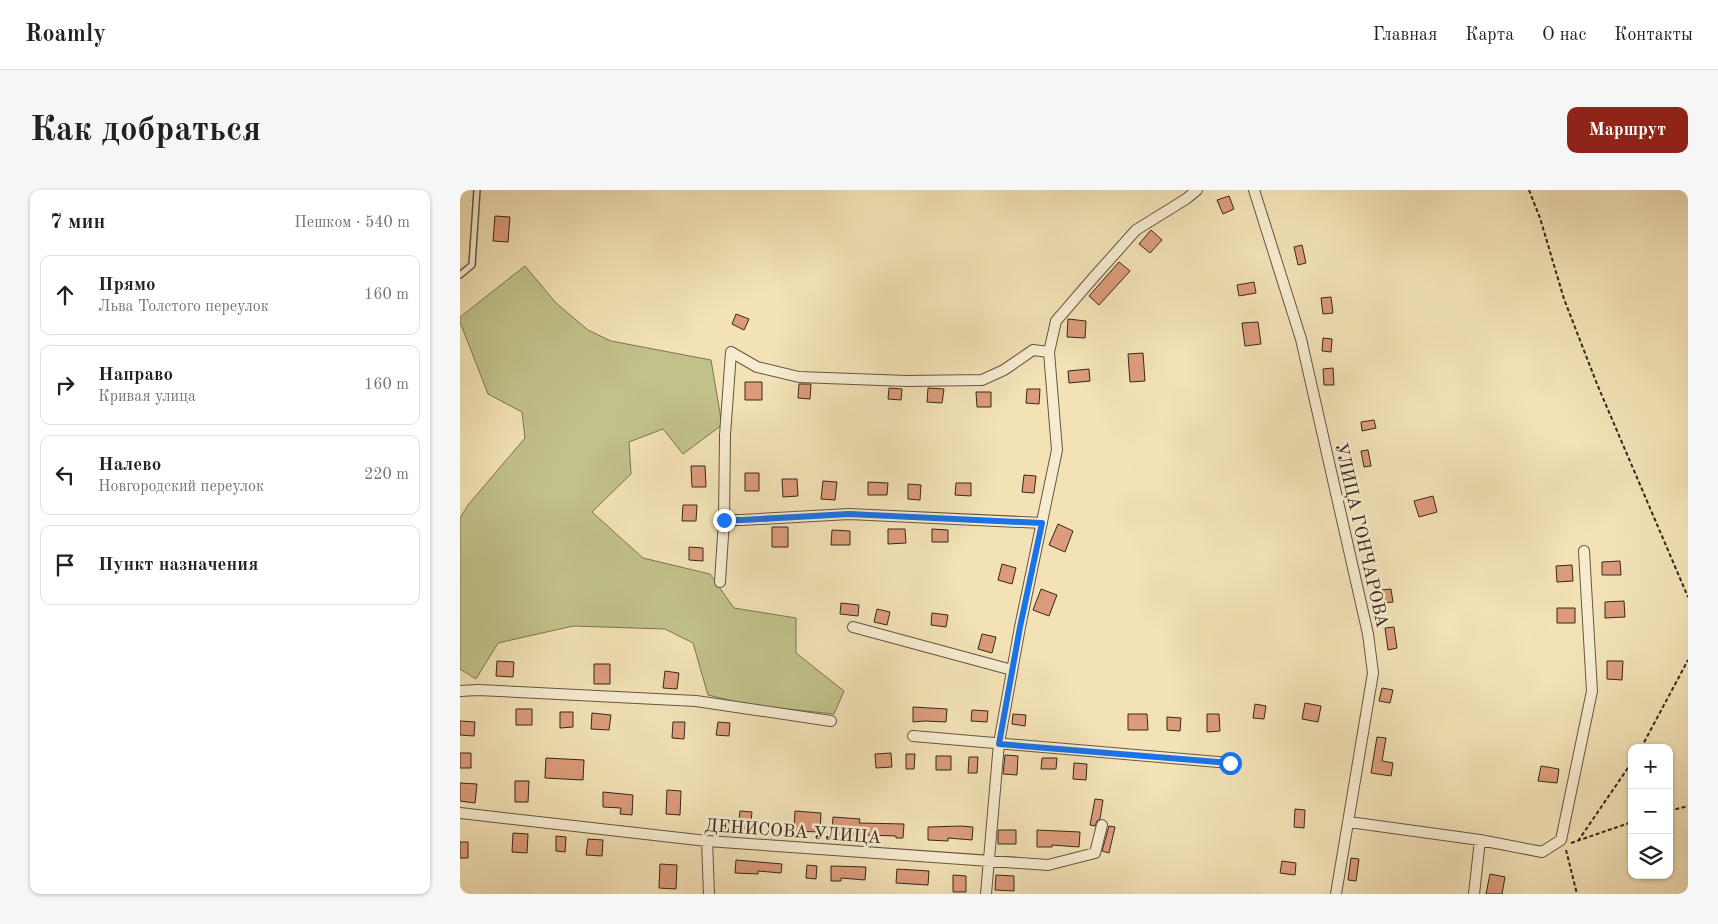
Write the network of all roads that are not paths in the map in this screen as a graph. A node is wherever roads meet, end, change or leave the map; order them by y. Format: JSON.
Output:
{"nodes":[{"id":1,"x":477,"y":190,"type":"edge"},
{"id":2,"x":1197,"y":190,"type":"edge"},
{"id":3,"x":1254,"y":190,"type":"edge"},
{"id":4,"x":460,"y":275,"type":"edge"},
{"id":5,"x":1048,"y":352,"type":"junction"},
{"id":6,"x":724,"y":520,"type":"junction"},
{"id":7,"x":1042,"y":523,"type":"junction"},
{"id":8,"x":1584,"y":552,"type":"dead end"},
{"id":9,"x":720,"y":582,"type":"dead end"},
{"id":10,"x":853,"y":627,"type":"dead end"},
{"id":11,"x":1012,"y":670,"type":"junction"},
{"id":12,"x":460,"y":691,"type":"edge"},
{"id":13,"x":831,"y":721,"type":"dead end"},
{"id":14,"x":914,"y":736,"type":"dead end"},
{"id":15,"x":999,"y":744,"type":"junction"},
{"id":16,"x":1230,"y":763,"type":"dead end"},
{"id":17,"x":460,"y":813,"type":"edge"},
{"id":18,"x":1349,"y":822,"type":"junction"},
{"id":19,"x":1102,"y":825,"type":"dead end"},
{"id":20,"x":1480,"y":840,"type":"junction"},
{"id":21,"x":707,"y":841,"type":"junction"},
{"id":22,"x":989,"y":861,"type":"junction"},
{"id":23,"x":709,"y":894,"type":"edge"},
{"id":24,"x":986,"y":894,"type":"edge"},
{"id":25,"x":1336,"y":894,"type":"edge"},
{"id":26,"x":1474,"y":894,"type":"edge"}],
"edges":[{"from":1,"to":4,"type":"lane"},
{"from":2,"to":5,"type":"street"},
{"from":3,"to":18,"type":"street","name":"УЛИЦА ГОНЧАРОВА"},
{"from":5,"to":6,"type":"street"},
{"from":5,"to":7,"type":"street"},
{"from":6,"to":7,"type":"street"},
{"from":6,"to":9,"type":"street"},
{"from":7,"to":11,"type":"street"},
{"from":8,"to":20,"type":"street"},
{"from":10,"to":11,"type":"street"},
{"from":11,"to":15,"type":"street"},
{"from":12,"to":13,"type":"street"},
{"from":14,"to":15,"type":"street"},
{"from":15,"to":16,"type":"street"},
{"from":15,"to":22,"type":"street"},
{"from":17,"to":21,"type":"street","name":"ДЕНИСОВА УЛИЦА"},
{"from":18,"to":20,"type":"street"},
{"from":18,"to":25,"type":"street","name":"УЛИЦА ГОНЧАРОВА"},
{"from":19,"to":22,"type":"street","name":"ДЕНИСОВА УЛИЦА"},
{"from":20,"to":26,"type":"street"},
{"from":21,"to":22,"type":"street","name":"ДЕНИСОВА УЛИЦА"},
{"from":21,"to":23,"type":"street"},
{"from":22,"to":24,"type":"street"}]}
